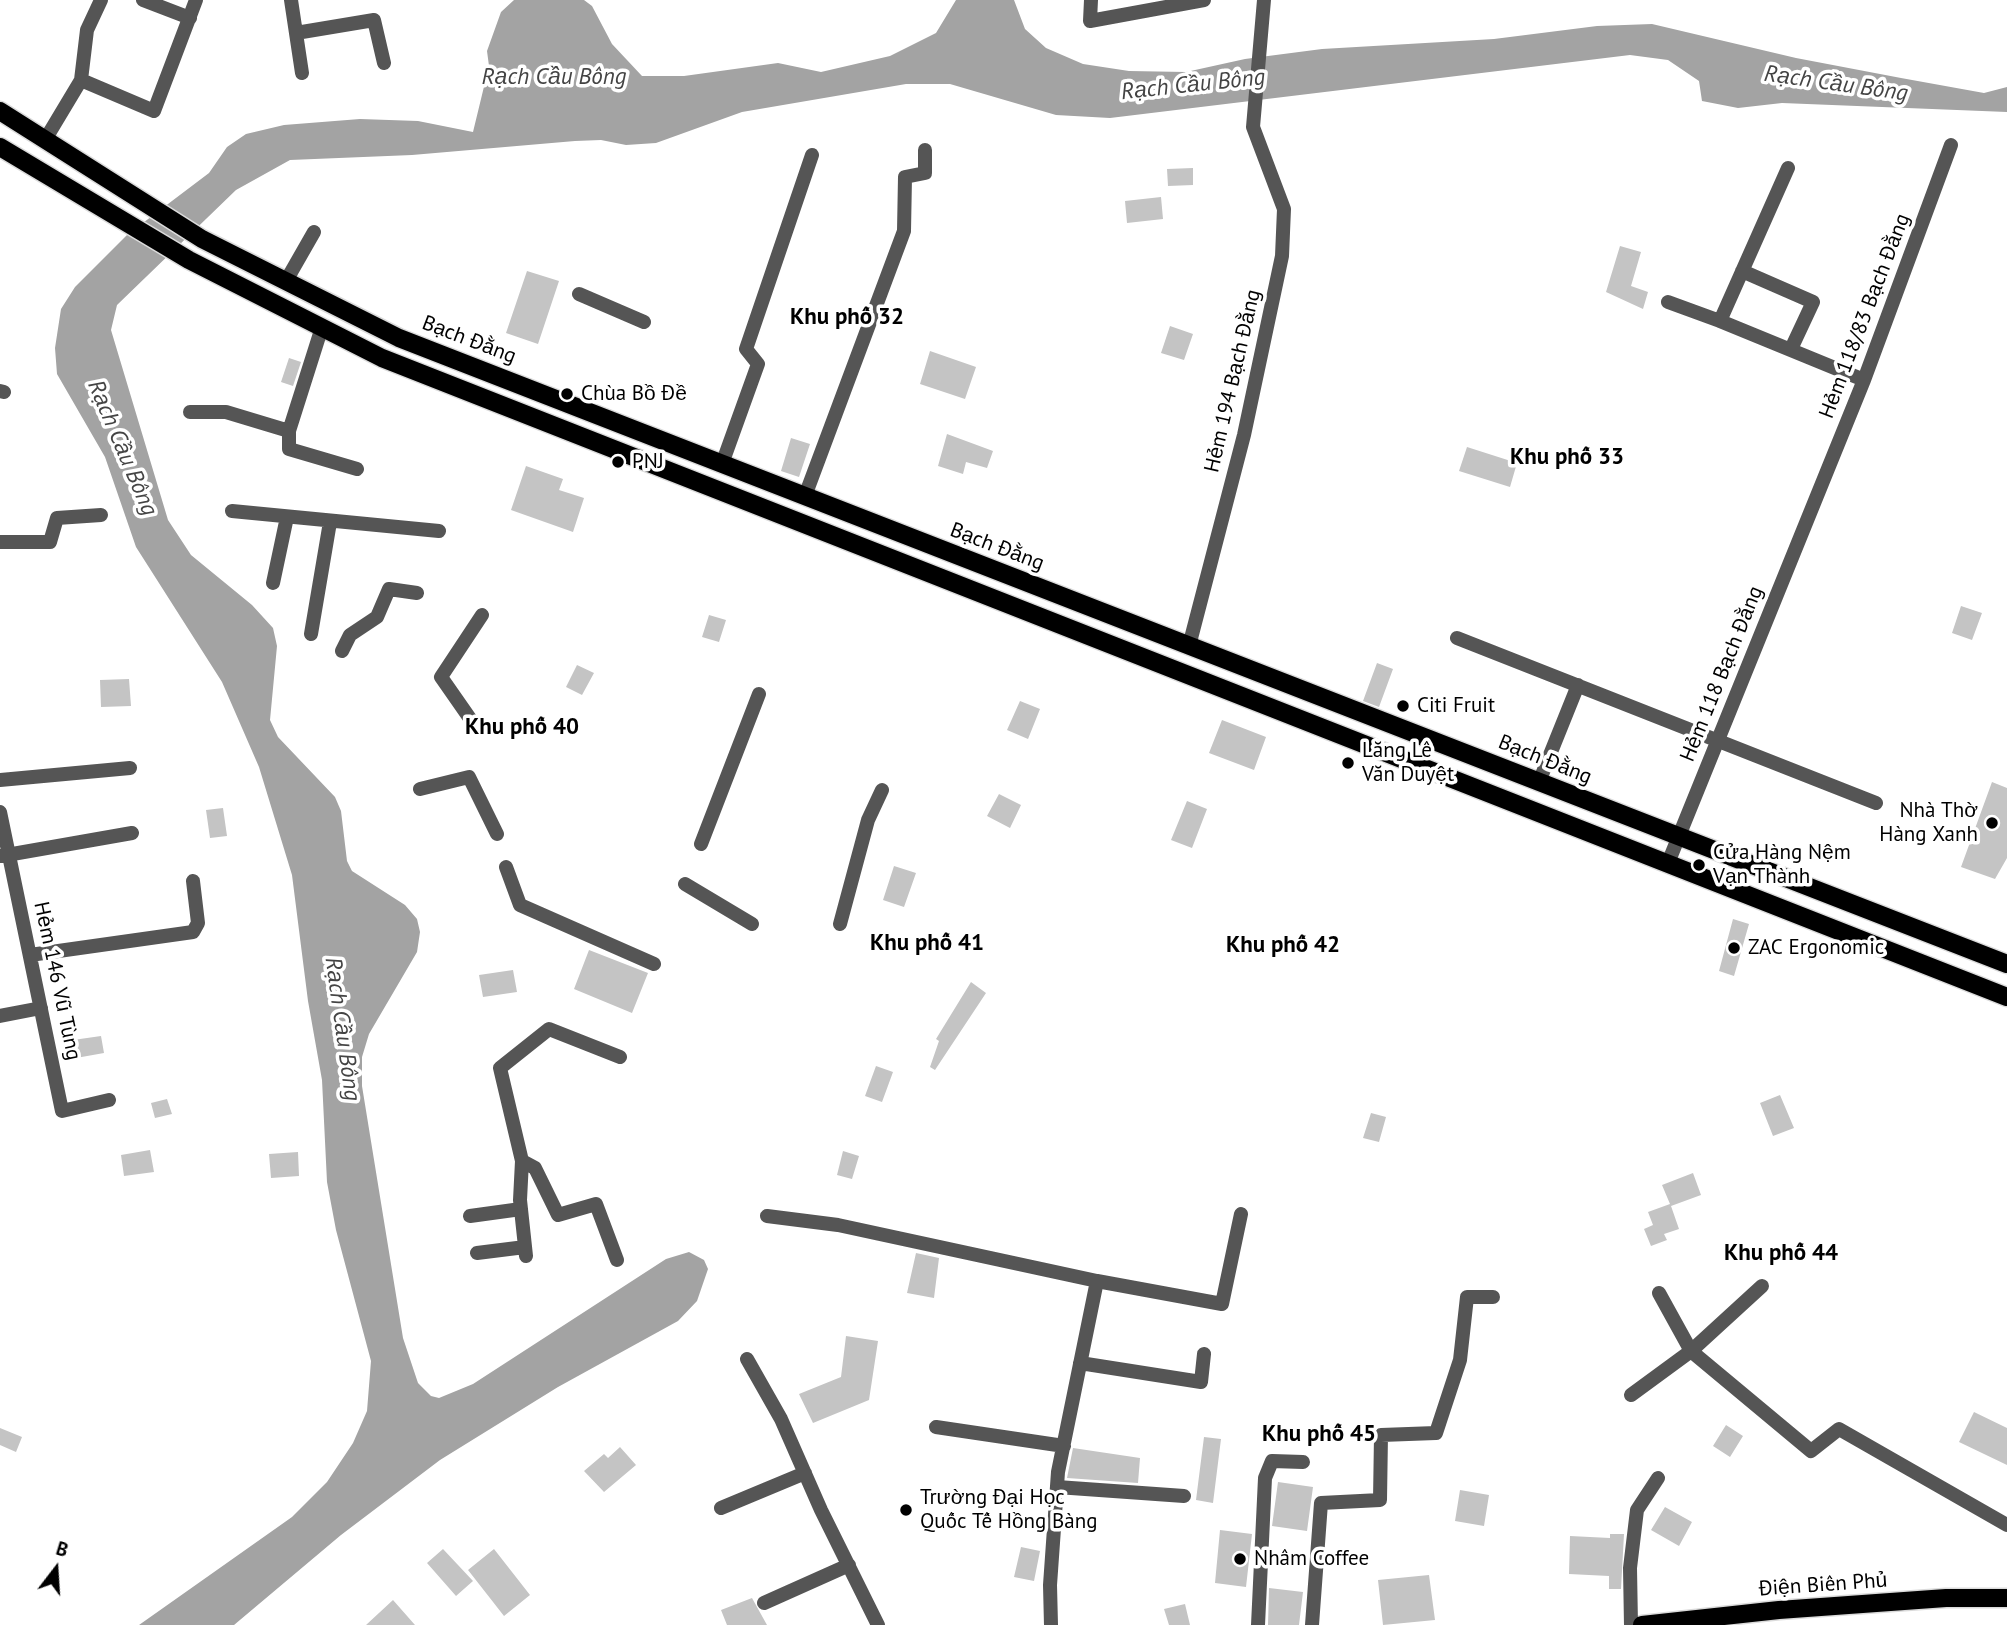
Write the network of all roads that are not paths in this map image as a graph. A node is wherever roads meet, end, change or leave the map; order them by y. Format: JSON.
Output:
{"nodes":[{"id":1,"x":101,"y":0,"type":"edge"},
{"id":2,"x":143,"y":0,"type":"edge"},
{"id":3,"x":197,"y":0,"type":"edge"},
{"id":4,"x":291,"y":0,"type":"edge"},
{"id":5,"x":1091,"y":0,"type":"edge"},
{"id":6,"x":1205,"y":0,"type":"edge"},
{"id":7,"x":1264,"y":0,"type":"edge"},
{"id":8,"x":190,"y":18,"type":"junction"},
{"id":9,"x":296,"y":33,"type":"junction"},
{"id":10,"x":384,"y":63,"type":"dead end"},
{"id":11,"x":302,"y":73,"type":"dead end"},
{"id":12,"x":80,"y":80,"type":"junction"},
{"id":13,"x":0,"y":111,"type":"edge"},
{"id":14,"x":45,"y":140,"type":"junction"},
{"id":15,"x":1951,"y":145,"type":"dead end"},
{"id":16,"x":0,"y":147,"type":"edge"},
{"id":17,"x":925,"y":150,"type":"dead end"},
{"id":18,"x":812,"y":155,"type":"dead end"},
{"id":19,"x":1788,"y":168,"type":"dead end"},
{"id":20,"x":314,"y":232,"type":"dead end"},
{"id":21,"x":1742,"y":271,"type":"junction"},
{"id":22,"x":286,"y":281,"type":"junction"},
{"id":23,"x":579,"y":294,"type":"dead end"},
{"id":24,"x":1668,"y":302,"type":"dead end"},
{"id":25,"x":1720,"y":321,"type":"junction"},
{"id":26,"x":644,"y":322,"type":"dead end"},
{"id":27,"x":322,"y":327,"type":"junction"},
{"id":28,"x":1791,"y":349,"type":"junction"},
{"id":29,"x":1864,"y":380,"type":"junction"},
{"id":30,"x":190,"y":412,"type":"dead end"},
{"id":31,"x":289,"y":431,"type":"junction"},
{"id":32,"x":722,"y":464,"type":"junction"},
{"id":33,"x":357,"y":470,"type":"dead end"},
{"id":34,"x":805,"y":496,"type":"junction"},
{"id":35,"x":1815,"y":501,"type":"joint"},
{"id":36,"x":232,"y":512,"type":"dead end"},
{"id":37,"x":101,"y":515,"type":"dead end"},
{"id":38,"x":287,"y":517,"type":"junction"},
{"id":39,"x":330,"y":522,"type":"junction"},
{"id":40,"x":794,"y":522,"type":"junction"},
{"id":41,"x":439,"y":531,"type":"dead end"},
{"id":42,"x":0,"y":542,"type":"edge"},
{"id":43,"x":273,"y":583,"type":"dead end"},
{"id":44,"x":417,"y":593,"type":"dead end"},
{"id":45,"x":482,"y":615,"type":"dead end"},
{"id":46,"x":311,"y":634,"type":"dead end"},
{"id":47,"x":1457,"y":638,"type":"dead end"},
{"id":48,"x":1189,"y":646,"type":"junction"},
{"id":49,"x":342,"y":652,"type":"dead end"},
{"id":50,"x":1179,"y":673,"type":"junction"},
{"id":51,"x":1578,"y":685,"type":"junction"},
{"id":52,"x":759,"y":694,"type":"dead end"},
{"id":53,"x":471,"y":720,"type":"dead end"},
{"id":54,"x":1717,"y":741,"type":"junction"},
{"id":55,"x":130,"y":768,"type":"dead end"},
{"id":56,"x":0,"y":780,"type":"edge"},
{"id":57,"x":1539,"y":782,"type":"junction"},
{"id":58,"x":420,"y":789,"type":"dead end"},
{"id":59,"x":882,"y":790,"type":"dead end"},
{"id":60,"x":1877,"y":803,"type":"dead end"},
{"id":61,"x":0,"y":812,"type":"edge"},
{"id":62,"x":132,"y":833,"type":"dead end"},
{"id":63,"x":497,"y":834,"type":"dead end"},
{"id":64,"x":1678,"y":836,"type":"junction"},
{"id":65,"x":701,"y":844,"type":"dead end"},
{"id":66,"x":4,"y":855,"type":"edge"},
{"id":67,"x":1668,"y":863,"type":"junction"},
{"id":68,"x":506,"y":867,"type":"dead end"},
{"id":69,"x":193,"y":881,"type":"dead end"},
{"id":70,"x":685,"y":884,"type":"dead end"},
{"id":71,"x":752,"y":924,"type":"dead end"},
{"id":72,"x":840,"y":924,"type":"dead end"},
{"id":73,"x":1926,"y":933,"type":"junction"},
{"id":74,"x":30,"y":955,"type":"junction"},
{"id":75,"x":1915,"y":959,"type":"junction"},
{"id":76,"x":654,"y":964,"type":"dead end"},
{"id":77,"x":2007,"y":964,"type":"edge"},
{"id":78,"x":2007,"y":997,"type":"edge"},
{"id":79,"x":41,"y":1008,"type":"junction"},
{"id":80,"x":0,"y":1016,"type":"edge"},
{"id":81,"x":621,"y":1057,"type":"dead end"},
{"id":82,"x":109,"y":1100,"type":"dead end"},
{"id":83,"x":522,"y":1161,"type":"junction"},
{"id":84,"x":521,"y":1209,"type":"junction"},
{"id":85,"x":1241,"y":1214,"type":"dead end"},
{"id":86,"x":470,"y":1216,"type":"dead end"},
{"id":87,"x":767,"y":1216,"type":"dead end"},
{"id":88,"x":477,"y":1253,"type":"dead end"},
{"id":89,"x":617,"y":1260,"type":"dead end"},
{"id":90,"x":1097,"y":1281,"type":"junction"},
{"id":91,"x":1762,"y":1286,"type":"dead end"},
{"id":92,"x":1659,"y":1293,"type":"dead end"},
{"id":93,"x":1493,"y":1297,"type":"dead end"},
{"id":94,"x":1690,"y":1351,"type":"junction"},
{"id":95,"x":1204,"y":1354,"type":"dead end"},
{"id":96,"x":747,"y":1359,"type":"dead end"},
{"id":97,"x":1080,"y":1363,"type":"junction"},
{"id":98,"x":1631,"y":1395,"type":"dead end"},
{"id":99,"x":936,"y":1427,"type":"dead end"},
{"id":100,"x":1064,"y":1446,"type":"junction"},
{"id":101,"x":1303,"y":1462,"type":"dead end"},
{"id":102,"x":805,"y":1473,"type":"junction"},
{"id":103,"x":1658,"y":1478,"type":"dead end"},
{"id":104,"x":1057,"y":1488,"type":"junction"},
{"id":105,"x":1184,"y":1496,"type":"dead end"},
{"id":106,"x":721,"y":1507,"type":"dead end"},
{"id":107,"x":2007,"y":1525,"type":"edge"},
{"id":108,"x":849,"y":1566,"type":"junction"},
{"id":109,"x":2007,"y":1598,"type":"edge"},
{"id":110,"x":764,"y":1603,"type":"dead end"},
{"id":111,"x":878,"y":1625,"type":"edge"},
{"id":112,"x":1051,"y":1625,"type":"edge"},
{"id":113,"x":1258,"y":1625,"type":"edge"},
{"id":114,"x":1312,"y":1625,"type":"edge"},
{"id":115,"x":1631,"y":1625,"type":"edge"},
{"id":116,"x":1642,"y":1625,"type":"edge"}],
"edges":[{"from":1,"to":12,"type":"street"},
{"from":2,"to":8,"type":"street"},
{"from":3,"to":8,"type":"street"},
{"from":4,"to":9,"type":"street"},
{"from":5,"to":6,"type":"street"},
{"from":7,"to":48,"type":"street","name":"Hẻm 194 Bạch Đằng"},
{"from":8,"to":12,"type":"street"},
{"from":9,"to":10,"type":"street"},
{"from":9,"to":11,"type":"street"},
{"from":12,"to":14,"type":"street"},
{"from":13,"to":14,"type":"main road","name":"Bạch Đằng"},
{"from":14,"to":22,"type":"main road","name":"Bạch Đằng"},
{"from":15,"to":29,"type":"street","name":"Hẻm 118/83 Bạch Đằng"},
{"from":16,"to":27,"type":"main road"},
{"from":17,"to":34,"type":"street"},
{"from":18,"to":32,"type":"street"},
{"from":19,"to":21,"type":"street"},
{"from":20,"to":22,"type":"street"},
{"from":21,"to":25,"type":"street"},
{"from":21,"to":28,"type":"street"},
{"from":22,"to":32,"type":"main road","name":"Bạch Đằng"},
{"from":23,"to":26,"type":"street"},
{"from":24,"to":25,"type":"street"},
{"from":25,"to":28,"type":"street"},
{"from":27,"to":31,"type":"street"},
{"from":27,"to":40,"type":"main road"},
{"from":28,"to":29,"type":"street"},
{"from":29,"to":35,"type":"street","name":"Hẻm 118/83 Bạch Đằng"},
{"from":30,"to":31,"type":"street"},
{"from":31,"to":33,"type":"street"},
{"from":32,"to":34,"type":"main road","name":"Bạch Đằng"},
{"from":34,"to":40,"type":"main road"},
{"from":34,"to":48,"type":"main road","name":"Bạch Đằng"},
{"from":35,"to":54,"type":"street","name":"Hẻm 118 Bạch Đằng"},
{"from":36,"to":38,"type":"street"},
{"from":37,"to":42,"type":"street"},
{"from":38,"to":39,"type":"street"},
{"from":38,"to":43,"type":"street"},
{"from":39,"to":41,"type":"street"},
{"from":39,"to":46,"type":"street"},
{"from":40,"to":50,"type":"main road"},
{"from":44,"to":49,"type":"street"},
{"from":45,"to":53,"type":"street"},
{"from":47,"to":51,"type":"street"},
{"from":48,"to":50,"type":"main road"},
{"from":48,"to":57,"type":"main road","name":"Bạch Đằng"},
{"from":50,"to":67,"type":"main road"},
{"from":51,"to":54,"type":"street"},
{"from":51,"to":57,"type":"street"},
{"from":52,"to":65,"type":"street"},
{"from":54,"to":60,"type":"street"},
{"from":54,"to":64,"type":"street","name":"Hẻm 118 Bạch Đằng"},
{"from":55,"to":56,"type":"street"},
{"from":57,"to":64,"type":"main road","name":"Bạch Đằng"},
{"from":58,"to":63,"type":"street"},
{"from":59,"to":72,"type":"street"},
{"from":61,"to":66,"type":"street","name":"Hẻm 146 Vũ Tùng"},
{"from":62,"to":66,"type":"street"},
{"from":64,"to":67,"type":"street","name":"Hẻm 118 Bạch Đằng"},
{"from":64,"to":73,"type":"main road","name":"Bạch Đằng"},
{"from":66,"to":74,"type":"street","name":"Hẻm 146 Vũ Tùng"},
{"from":67,"to":75,"type":"main road"},
{"from":68,"to":76,"type":"street"},
{"from":69,"to":74,"type":"street"},
{"from":70,"to":71,"type":"street"},
{"from":73,"to":75,"type":"main road"},
{"from":73,"to":77,"type":"main road","name":"Bạch Đằng"},
{"from":74,"to":79,"type":"street","name":"Hẻm 146 Vũ Tùng"},
{"from":75,"to":78,"type":"main road"},
{"from":79,"to":80,"type":"street"},
{"from":79,"to":82,"type":"street","name":"Hẻm 146 Vũ Tùng"},
{"from":81,"to":83,"type":"street"},
{"from":83,"to":84,"type":"street"},
{"from":83,"to":89,"type":"street"},
{"from":84,"to":86,"type":"street"},
{"from":84,"to":88,"type":"street"},
{"from":85,"to":90,"type":"street"},
{"from":87,"to":90,"type":"street"},
{"from":90,"to":97,"type":"street"},
{"from":91,"to":94,"type":"street"},
{"from":92,"to":94,"type":"street"},
{"from":93,"to":114,"type":"street"},
{"from":94,"to":98,"type":"street"},
{"from":94,"to":107,"type":"street"},
{"from":95,"to":97,"type":"street"},
{"from":96,"to":102,"type":"street"},
{"from":97,"to":100,"type":"street"},
{"from":99,"to":100,"type":"street"},
{"from":100,"to":104,"type":"street"},
{"from":101,"to":113,"type":"street"},
{"from":102,"to":106,"type":"street"},
{"from":102,"to":108,"type":"street"},
{"from":103,"to":115,"type":"street"},
{"from":104,"to":105,"type":"street"},
{"from":104,"to":112,"type":"street"},
{"from":108,"to":110,"type":"street"},
{"from":108,"to":111,"type":"street"},
{"from":109,"to":116,"type":"main road","name":"Điện Biên Phủ"}]}
